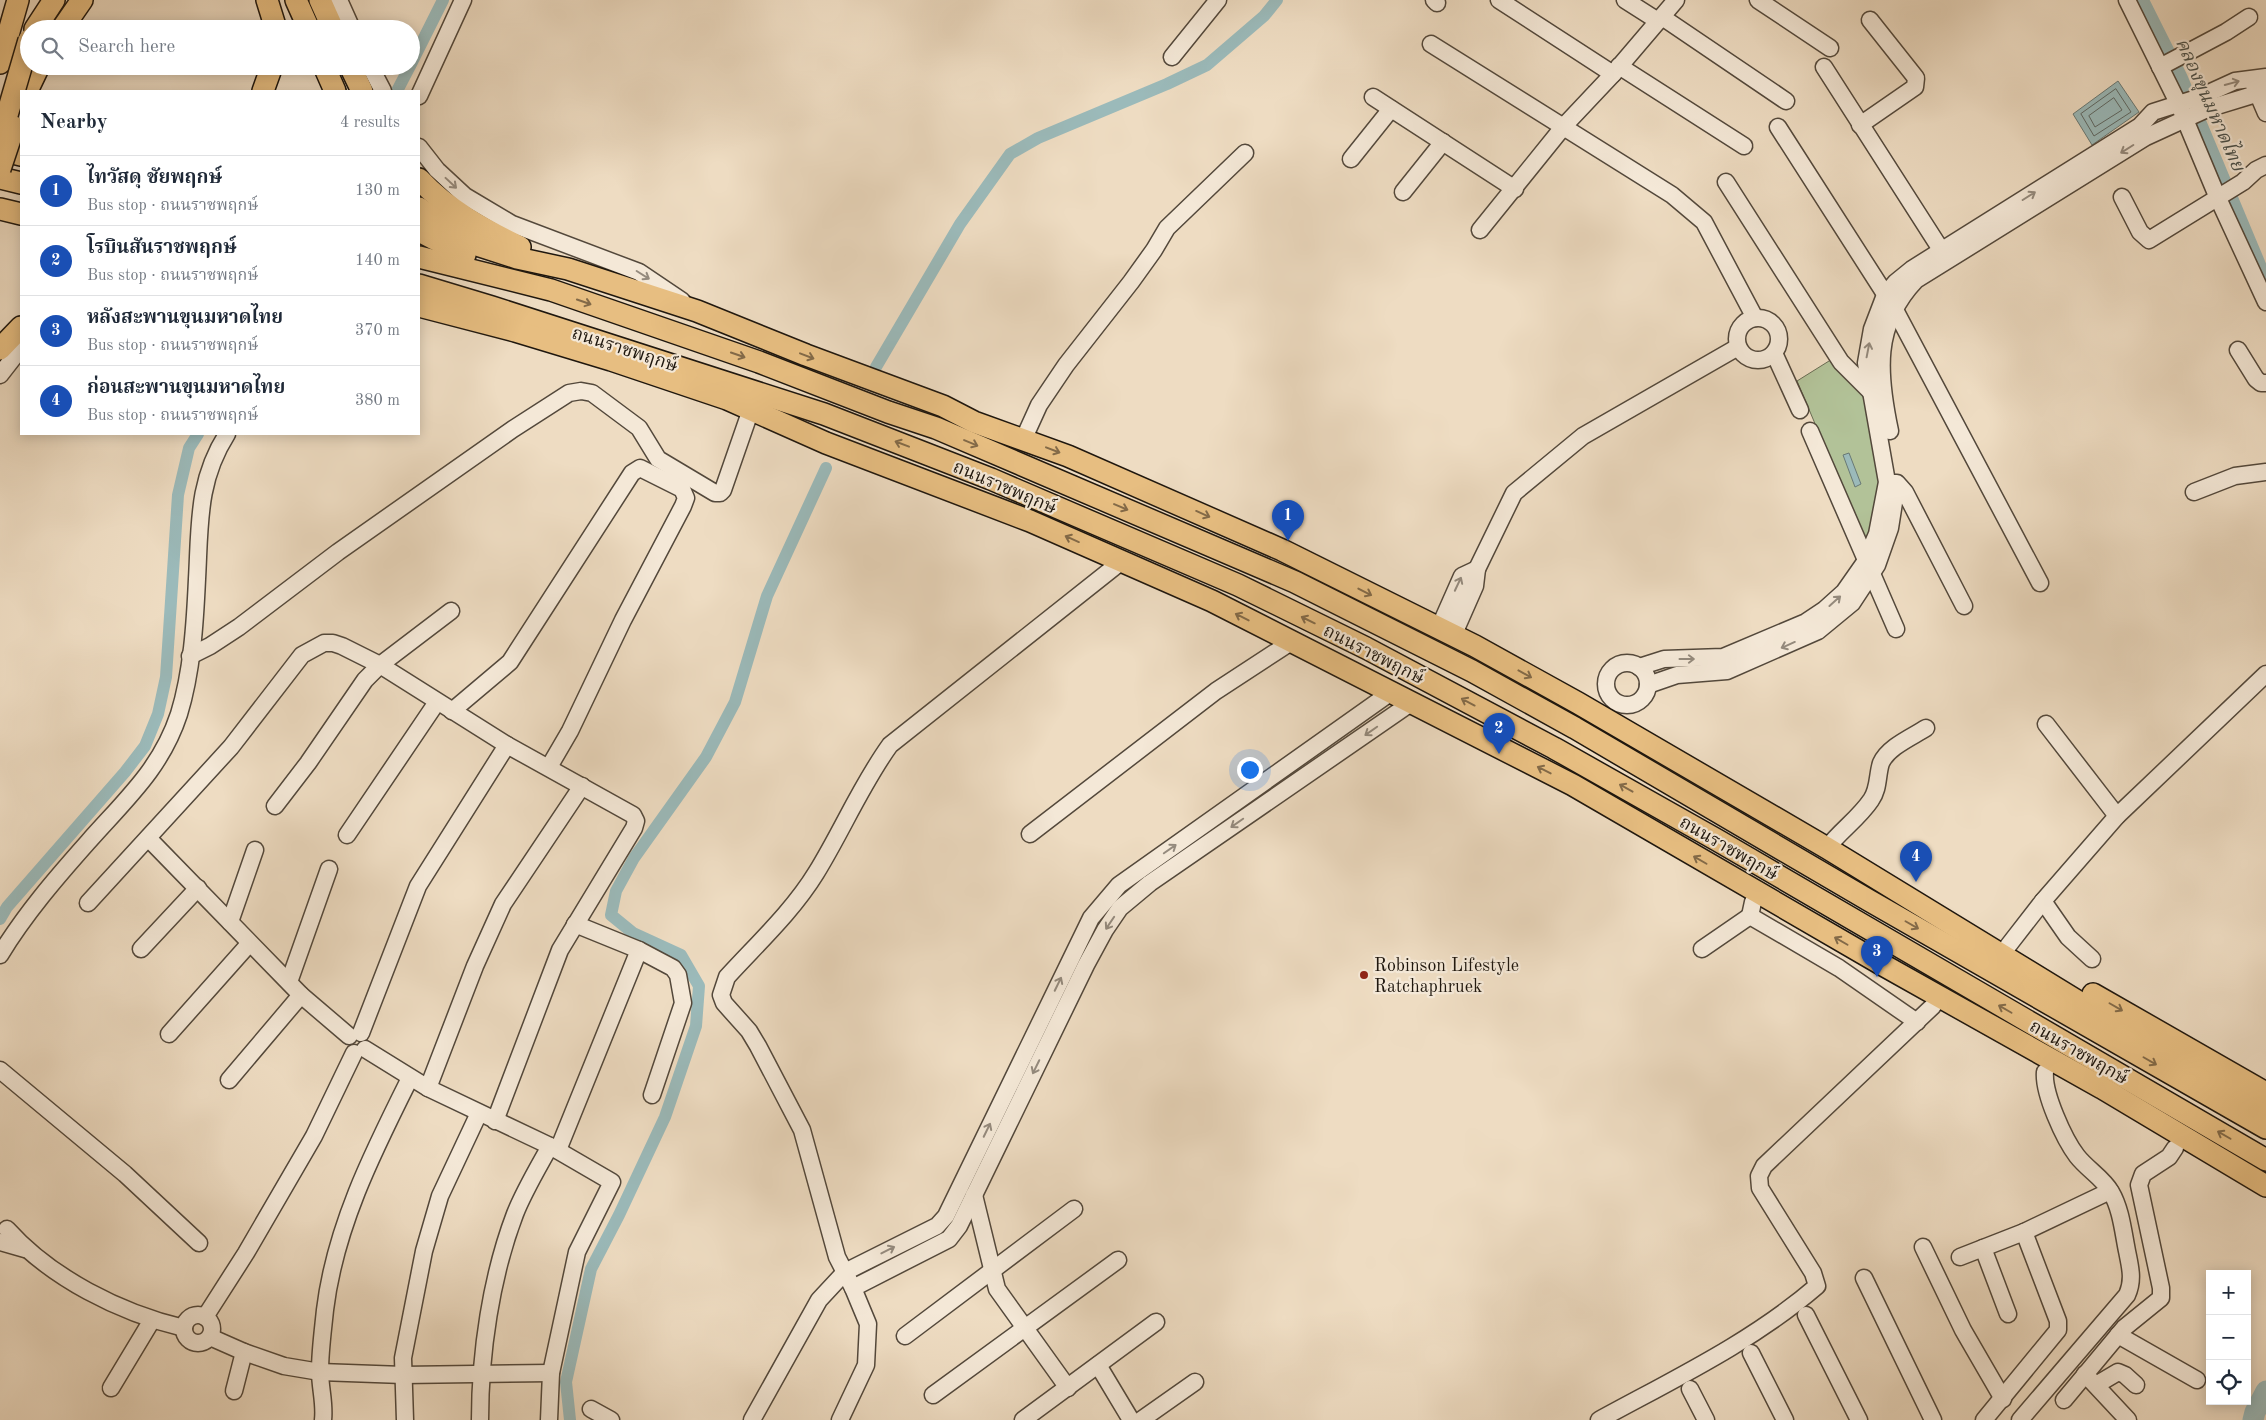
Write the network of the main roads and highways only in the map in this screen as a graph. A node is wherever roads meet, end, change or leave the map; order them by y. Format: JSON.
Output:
{"nodes":[{"id":1,"x":18,"y":0,"type":"edge"},
{"id":2,"x":40,"y":0,"type":"edge"},
{"id":3,"x":54,"y":0,"type":"edge"},
{"id":4,"x":82,"y":0,"type":"edge"},
{"id":5,"x":267,"y":0,"type":"edge"},
{"id":6,"x":296,"y":0,"type":"edge"},
{"id":7,"x":320,"y":0,"type":"edge"},
{"id":8,"x":36,"y":20,"type":"edge"},
{"id":9,"x":40,"y":20,"type":"edge"},
{"id":10,"x":68,"y":20,"type":"edge"},
{"id":11,"x":273,"y":20,"type":"edge"},
{"id":12,"x":305,"y":20,"type":"edge"},
{"id":13,"x":329,"y":20,"type":"edge"},
{"id":14,"x":20,"y":60,"type":"edge"},
{"id":15,"x":0,"y":63,"type":"edge"},
{"id":16,"x":20,"y":71,"type":"edge"},
{"id":17,"x":35,"y":75,"type":"edge"},
{"id":18,"x":269,"y":75,"type":"edge"},
{"id":19,"x":328,"y":75,"type":"edge"},
{"id":20,"x":27,"y":90,"type":"edge"},
{"id":21,"x":263,"y":90,"type":"edge"},
{"id":22,"x":336,"y":90,"type":"edge"},
{"id":23,"x":0,"y":101,"type":"edge"},
{"id":24,"x":20,"y":111,"type":"edge"},
{"id":25,"x":0,"y":126,"type":"edge"},
{"id":26,"x":20,"y":132,"type":"edge"},
{"id":27,"x":0,"y":139,"type":"edge"},
{"id":28,"x":0,"y":150,"type":"edge"},
{"id":29,"x":20,"y":155,"type":"edge"},
{"id":30,"x":0,"y":169,"type":"edge"},
{"id":31,"x":0,"y":178,"type":"edge"},
{"id":32,"x":420,"y":180,"type":"edge"},
{"id":33,"x":20,"y":183,"type":"edge"},
{"id":34,"x":0,"y":208,"type":"edge"},
{"id":35,"x":420,"y":209,"type":"edge"},
{"id":36,"x":20,"y":214,"type":"edge"},
{"id":37,"x":420,"y":232,"type":"edge"},
{"id":38,"x":420,"y":257,"type":"edge"},
{"id":39,"x":568,"y":269,"type":"junction"},
{"id":40,"x":420,"y":285,"type":"edge"},
{"id":41,"x":551,"y":290,"type":"junction"},
{"id":42,"x":420,"y":306,"type":"edge"},
{"id":43,"x":420,"y":318,"type":"edge"},
{"id":44,"x":20,"y":328,"type":"edge"},
{"id":45,"x":0,"y":349,"type":"edge"},
{"id":46,"x":888,"y":412,"type":"junction"},
{"id":47,"x":974,"y":422,"type":"junction"},
{"id":48,"x":826,"y":442,"type":"junction"},
{"id":49,"x":1095,"y":525,"type":"junction"},
{"id":50,"x":1212,"y":602,"type":"junction"},
{"id":51,"x":1573,"y":785,"type":"junction"},
{"id":52,"x":1793,"y":830,"type":"junction"},
{"id":53,"x":1717,"y":840,"type":"junction"},
{"id":54,"x":1858,"y":867,"type":"junction"},
{"id":55,"x":1870,"y":901,"type":"junction"},
{"id":56,"x":1883,"y":966,"type":"junction"},
{"id":57,"x":2266,"y":1093,"type":"edge"},
{"id":58,"x":2266,"y":1110,"type":"edge"},
{"id":59,"x":2266,"y":1128,"type":"edge"},
{"id":60,"x":2266,"y":1160,"type":"edge"},
{"id":61,"x":2266,"y":1186,"type":"edge"},
{"id":62,"x":2266,"y":1200,"type":"edge"}],
"edges":[{"from":1,"to":15,"type":"main road"},
{"from":2,"to":8,"type":"main road"},
{"from":3,"to":9,"type":"main road"},
{"from":4,"to":10,"type":"main road"},
{"from":5,"to":11,"type":"main road"},
{"from":6,"to":12,"type":"main road"},
{"from":7,"to":13,"type":"main road"},
{"from":14,"to":23,"type":"main road","bridge":true},
{"from":16,"to":27,"type":"main road","bridge":true},
{"from":17,"to":20,"type":"main road"},
{"from":18,"to":21,"type":"main road"},
{"from":19,"to":22,"type":"main road"},
{"from":24,"to":30,"type":"main road","bridge":true},
{"from":25,"to":26,"type":"main road"},
{"from":28,"to":29,"type":"main road"},
{"from":31,"to":33,"type":"main road"},
{"from":32,"to":39,"type":"main road"},
{"from":34,"to":36,"type":"main road"},
{"from":35,"to":39,"type":"main road"},
{"from":37,"to":41,"type":"main road"},
{"from":38,"to":41,"type":"main road","name":"ถนนราชพฤกษ์"},
{"from":39,"to":47,"type":"main road","one_way":true},
{"from":49,"to":40,"type":"main road","name":"ถนนราชพฤกษ์","one_way":true},
{"from":41,"to":46,"type":"main road","name":"ถนนราชพฤกษ์","one_way":true},
{"from":42,"to":48,"type":"main road"},
{"from":43,"to":48,"type":"main road"},
{"from":44,"to":45,"type":"main road"},
{"from":46,"to":47,"type":"main road"},
{"from":46,"to":55,"type":"main road","name":"ถนนราชพฤกษ์","one_way":true},
{"from":47,"to":52,"type":"main road","one_way":true},
{"from":50,"to":48,"type":"main road","one_way":true},
{"from":49,"to":50,"type":"main road"},
{"from":53,"to":49,"type":"main road","name":"ถนนราชพฤกษ์","one_way":true},
{"from":51,"to":50,"type":"main road","name":"ถนนราชพฤกษ์","one_way":true},
{"from":51,"to":53,"type":"main road"},
{"from":56,"to":51,"type":"main road","name":"ถนนราชพฤกษ์","one_way":true},
{"from":52,"to":54,"type":"main road"},
{"from":52,"to":55,"type":"main road"},
{"from":60,"to":53,"type":"main road","name":"ถนนราชพฤกษ์","one_way":true},
{"from":54,"to":57,"type":"main road","one_way":true},
{"from":54,"to":58,"type":"main road"},
{"from":55,"to":59,"type":"main road","name":"ถนนราชพฤกษ์","one_way":true},
{"from":56,"to":61,"type":"main road","name":"ถนนราชพฤกษ์"},
{"from":56,"to":62,"type":"main road","name":"ถนนราชพฤกษ์"}]}
